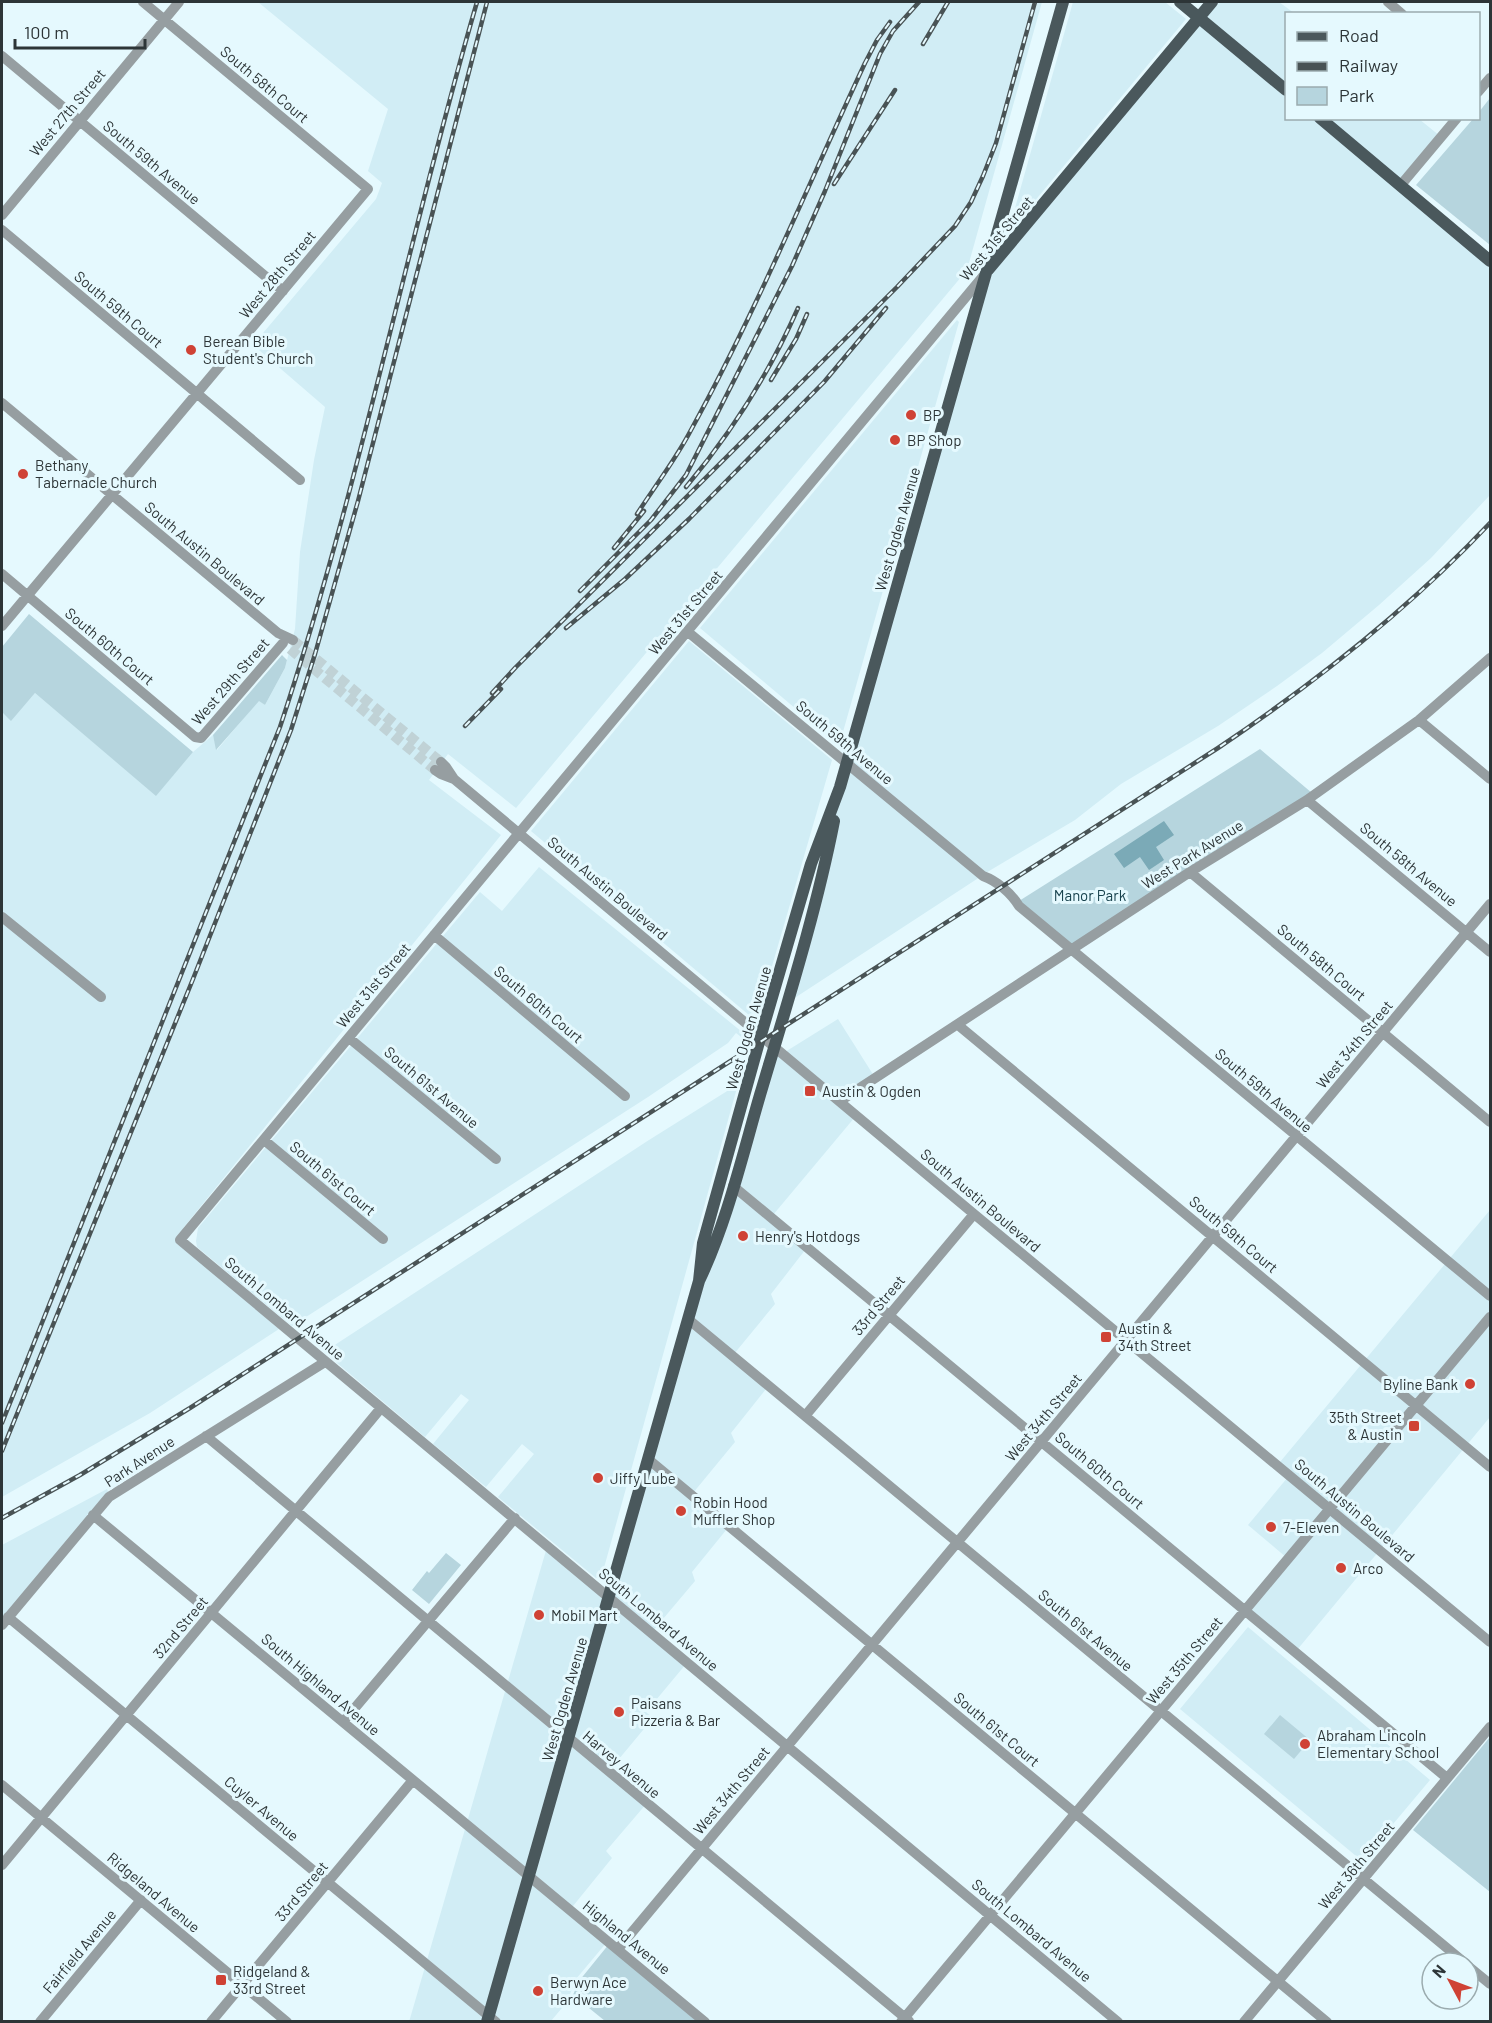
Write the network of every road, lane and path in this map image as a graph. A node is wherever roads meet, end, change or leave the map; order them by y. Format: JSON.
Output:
{"nodes":[{"id":1,"x":143,"y":2,"type":"edge"},
{"id":2,"x":179,"y":2,"type":"edge"},
{"id":3,"x":1063,"y":2,"type":"edge"},
{"id":4,"x":1180,"y":2,"type":"edge"},
{"id":5,"x":1212,"y":2,"type":"edge"},
{"id":6,"x":1388,"y":2,"type":"edge"},
{"id":7,"x":1400,"y":12,"type":"edge"},
{"id":8,"x":1199,"y":17,"type":"junction"},
{"id":9,"x":164,"y":19,"type":"junction"},
{"id":10,"x":2,"y":56,"type":"edge"},
{"id":11,"x":1285,"y":88,"type":"edge"},
{"id":12,"x":1322,"y":120,"type":"edge"},
{"id":13,"x":1455,"y":120,"type":"edge"},
{"id":14,"x":79,"y":121,"type":"junction"},
{"id":15,"x":1400,"y":186,"type":"junction"},
{"id":16,"x":368,"y":189,"type":"joint"},
{"id":17,"x":2,"y":215,"type":"edge"},
{"id":18,"x":2,"y":230,"type":"edge"},
{"id":19,"x":1491,"y":261,"type":"edge"},
{"id":20,"x":986,"y":274,"type":"junction"},
{"id":21,"x":282,"y":291,"type":"junction"},
{"id":22,"x":197,"y":393,"type":"junction"},
{"id":23,"x":2,"y":403,"type":"edge"},
{"id":24,"x":300,"y":480,"type":"dead end"},
{"id":25,"x":112,"y":495,"type":"junction"},
{"id":26,"x":2,"y":574,"type":"edge"},
{"id":27,"x":27,"y":595,"type":"junction"},
{"id":28,"x":2,"y":626,"type":"edge"},
{"id":29,"x":688,"y":632,"type":"junction"},
{"id":30,"x":286,"y":641,"type":"joint"},
{"id":31,"x":1491,"y":658,"type":"edge"},
{"id":32,"x":1419,"y":720,"type":"junction"},
{"id":33,"x":201,"y":738,"type":"joint"},
{"id":34,"x":847,"y":763,"type":"junction"},
{"id":35,"x":438,"y":766,"type":"tunnel mouth"},
{"id":36,"x":1491,"y":779,"type":"edge"},
{"id":37,"x":840,"y":787,"type":"junction"},
{"id":38,"x":1307,"y":800,"type":"junction"},
{"id":39,"x":519,"y":833,"type":"junction"},
{"id":40,"x":1190,"y":872,"type":"junction"},
{"id":41,"x":1491,"y":904,"type":"edge"},
{"id":42,"x":2,"y":916,"type":"edge"},
{"id":43,"x":1467,"y":932,"type":"junction"},
{"id":44,"x":434,"y":935,"type":"junction"},
{"id":45,"x":1072,"y":950,"type":"junction"},
{"id":46,"x":1491,"y":952,"type":"edge"},
{"id":47,"x":101,"y":997,"type":"dead end"},
{"id":48,"x":958,"y":1025,"type":"junction"},
{"id":49,"x":1383,"y":1033,"type":"junction"},
{"id":50,"x":761,"y":1035,"type":"junction"},
{"id":51,"x":350,"y":1038,"type":"junction"},
{"id":52,"x":774,"y":1046,"type":"junction"},
{"id":53,"x":626,"y":1096,"type":"dead end"},
{"id":54,"x":840,"y":1101,"type":"junction"},
{"id":55,"x":1491,"y":1122,"type":"edge"},
{"id":56,"x":1297,"y":1136,"type":"junction"},
{"id":57,"x":264,"y":1140,"type":"junction"},
{"id":58,"x":496,"y":1159,"type":"dead end"},
{"id":59,"x":733,"y":1185,"type":"junction"},
{"id":60,"x":974,"y":1214,"type":"junction"},
{"id":61,"x":1213,"y":1237,"type":"junction"},
{"id":62,"x":383,"y":1239,"type":"dead end"},
{"id":63,"x":180,"y":1240,"type":"joint"},
{"id":64,"x":699,"y":1281,"type":"junction"},
{"id":65,"x":1491,"y":1296,"type":"edge"},
{"id":66,"x":890,"y":1315,"type":"junction"},
{"id":67,"x":1491,"y":1317,"type":"edge"},
{"id":68,"x":688,"y":1319,"type":"junction"},
{"id":69,"x":1126,"y":1340,"type":"junction"},
{"id":70,"x":325,"y":1362,"type":"junction"},
{"id":71,"x":1416,"y":1406,"type":"junction"},
{"id":72,"x":381,"y":1408,"type":"junction"},
{"id":73,"x":805,"y":1416,"type":"junction"},
{"id":74,"x":206,"y":1436,"type":"junction"},
{"id":75,"x":1042,"y":1442,"type":"junction"},
{"id":76,"x":648,"y":1459,"type":"junction"},
{"id":77,"x":1491,"y":1467,"type":"edge"},
{"id":78,"x":1330,"y":1509,"type":"junction"},
{"id":79,"x":296,"y":1511,"type":"junction"},
{"id":80,"x":93,"y":1515,"type":"junction"},
{"id":81,"x":515,"y":1518,"type":"junction"},
{"id":82,"x":957,"y":1542,"type":"junction"},
{"id":83,"x":609,"y":1597,"type":"junction"},
{"id":84,"x":1245,"y":1610,"type":"junction"},
{"id":85,"x":211,"y":1613,"type":"junction"},
{"id":86,"x":5,"y":1621,"type":"edge"},
{"id":87,"x":428,"y":1622,"type":"junction"},
{"id":88,"x":1491,"y":1642,"type":"edge"},
{"id":89,"x":872,"y":1644,"type":"junction"},
{"id":90,"x":1161,"y":1711,"type":"junction"},
{"id":91,"x":126,"y":1714,"type":"junction"},
{"id":92,"x":343,"y":1722,"type":"junction"},
{"id":93,"x":1491,"y":1727,"type":"edge"},
{"id":94,"x":567,"y":1738,"type":"junction"},
{"id":95,"x":787,"y":1746,"type":"junction"},
{"id":96,"x":1448,"y":1778,"type":"junction"},
{"id":97,"x":413,"y":1780,"type":"junction"},
{"id":98,"x":2,"y":1785,"type":"edge"},
{"id":99,"x":1076,"y":1813,"type":"junction"},
{"id":100,"x":41,"y":1817,"type":"junction"},
{"id":101,"x":701,"y":1849,"type":"junction"},
{"id":102,"x":2,"y":1865,"type":"edge"},
{"id":103,"x":529,"y":1876,"type":"junction"},
{"id":104,"x":1363,"y":1879,"type":"junction"},
{"id":105,"x":328,"y":1882,"type":"junction"},
{"id":106,"x":141,"y":1900,"type":"junction"},
{"id":107,"x":991,"y":1915,"type":"junction"},
{"id":108,"x":618,"y":1948,"type":"junction"},
{"id":109,"x":1450,"y":1951,"type":"edge"},
{"id":110,"x":1278,"y":1981,"type":"junction"},
{"id":111,"x":242,"y":1984,"type":"junction"},
{"id":112,"x":490,"y":2019,"type":"edge"},
{"id":113,"x":905,"y":2020,"type":"edge"},
{"id":114,"x":40,"y":2022,"type":"edge"},
{"id":115,"x":211,"y":2022,"type":"edge"},
{"id":116,"x":287,"y":2022,"type":"edge"},
{"id":117,"x":705,"y":2022,"type":"edge"},
{"id":118,"x":1118,"y":2022,"type":"edge"},
{"id":119,"x":1244,"y":2022,"type":"edge"},
{"id":120,"x":1327,"y":2022,"type":"edge"}],
"edges":[{"from":1,"to":9,"type":"street","name":"South 58th Court"},
{"from":2,"to":9,"type":"street","name":"West 27th Street"},
{"from":3,"to":20,"type":"main road","name":"West Ogden Avenue"},
{"from":4,"to":8,"type":"main road"},
{"from":5,"to":8,"type":"main road","name":"West 31st Street"},
{"from":6,"to":7,"type":"street"},
{"from":8,"to":11,"type":"main road"},
{"from":8,"to":20,"type":"main road","name":"West 31st Street"},
{"from":9,"to":14,"type":"street","name":"West 27th Street"},
{"from":9,"to":16,"type":"street","name":"South 58th Court"},
{"from":10,"to":14,"type":"street","name":"South 59th Avenue"},
{"from":12,"to":15,"type":"main road"},
{"from":13,"to":15,"type":"street"},
{"from":14,"to":17,"type":"street","name":"West 27th Street"},
{"from":14,"to":21,"type":"street","name":"South 59th Avenue"},
{"from":15,"to":19,"type":"main road"},
{"from":16,"to":21,"type":"street","name":"West 28th Street"},
{"from":18,"to":22,"type":"street","name":"South 59th Court"},
{"from":20,"to":29,"type":"street","name":"West 31st Street"},
{"from":20,"to":34,"type":"main road","name":"West Ogden Avenue"},
{"from":21,"to":22,"type":"street","name":"West 28th Street"},
{"from":22,"to":24,"type":"street","name":"South 59th Court"},
{"from":22,"to":25,"type":"street","name":"West 28th Street"},
{"from":23,"to":25,"type":"street","name":"South Austin Boulevard"},
{"from":25,"to":27,"type":"street","name":"West 28th Street"},
{"from":25,"to":30,"type":"street","name":"South Austin Boulevard"},
{"from":26,"to":27,"type":"street","name":"South 60th Court"},
{"from":27,"to":28,"type":"street","name":"West 28th Street"},
{"from":27,"to":33,"type":"street","name":"South 60th Court"},
{"from":29,"to":34,"type":"street","name":"South 59th Avenue"},
{"from":29,"to":39,"type":"street","name":"West 31st Street"},
{"from":30,"to":33,"type":"street","name":"West 29th Street"},
{"from":31,"to":32,"type":"street","name":"West Park Avenue"},
{"from":32,"to":36,"type":"street"},
{"from":32,"to":38,"type":"street","name":"West Park Avenue"},
{"from":34,"to":37,"type":"main road","name":"West Ogden Avenue"},
{"from":34,"to":45,"type":"street","name":"South 59th Avenue"},
{"from":35,"to":39,"type":"street","name":"South Austin Boulevard"},
{"from":37,"to":50,"type":"main road","name":"West Ogden Avenue"},
{"from":37,"to":52,"type":"main road","name":"West Ogden Avenue"},
{"from":38,"to":40,"type":"street","name":"West Park Avenue"},
{"from":38,"to":43,"type":"street","name":"South 58th Avenue"},
{"from":39,"to":44,"type":"street","name":"West 31st Street"},
{"from":39,"to":50,"type":"street","name":"South Austin Boulevard"},
{"from":40,"to":45,"type":"street","name":"West Park Avenue"},
{"from":40,"to":49,"type":"street","name":"South 58th Court"},
{"from":41,"to":43,"type":"street","name":"West 34th Street"},
{"from":42,"to":47,"type":"street"},
{"from":43,"to":46,"type":"street","name":"South 58th Avenue"},
{"from":43,"to":49,"type":"street","name":"West 34th Street"},
{"from":44,"to":51,"type":"street","name":"West 31st Street"},
{"from":44,"to":53,"type":"street","name":"South 60th Court"},
{"from":45,"to":48,"type":"street","name":"West Park Avenue"},
{"from":45,"to":56,"type":"street","name":"South 59th Avenue"},
{"from":48,"to":54,"type":"street","name":"West Park Avenue"},
{"from":48,"to":61,"type":"street","name":"South 59th Court"},
{"from":49,"to":55,"type":"street","name":"South 58th Court"},
{"from":49,"to":56,"type":"street","name":"West 34th Street"},
{"from":50,"to":52,"type":"street","name":"South Austin Boulevard"},
{"from":50,"to":64,"type":"main road","name":"West Ogden Avenue"},
{"from":51,"to":57,"type":"street","name":"West 31st Street"},
{"from":51,"to":58,"type":"street","name":"South 61st Avenue"},
{"from":52,"to":54,"type":"street","name":"South Austin Boulevard"},
{"from":52,"to":59,"type":"main road","name":"West Ogden Avenue"},
{"from":54,"to":60,"type":"street","name":"South Austin Boulevard"},
{"from":56,"to":61,"type":"street","name":"West 34th Street"},
{"from":56,"to":65,"type":"street","name":"South 59th Avenue"},
{"from":57,"to":62,"type":"street","name":"South 61st Court"},
{"from":57,"to":63,"type":"street","name":"West 31st Street"},
{"from":59,"to":64,"type":"main road","name":"West Ogden Avenue"},
{"from":59,"to":66,"type":"street","name":"South 60th Court"},
{"from":60,"to":66,"type":"street","name":"33rd Street"},
{"from":60,"to":69,"type":"street","name":"South Austin Boulevard"},
{"from":61,"to":69,"type":"street","name":"West 34th Street"},
{"from":61,"to":71,"type":"street","name":"South 59th Court"},
{"from":63,"to":70,"type":"street","name":"South Lombard Avenue"},
{"from":64,"to":68,"type":"main road","name":"West Ogden Avenue"},
{"from":66,"to":73,"type":"street","name":"33rd Street"},
{"from":66,"to":75,"type":"street","name":"South 60th Court"},
{"from":67,"to":71,"type":"street","name":"West 35th Street"},
{"from":68,"to":73,"type":"street","name":"South 61st Avenue"},
{"from":68,"to":76,"type":"main road","name":"West Ogden Avenue"},
{"from":69,"to":75,"type":"street","name":"West 34th Street"},
{"from":69,"to":78,"type":"street","name":"South Austin Boulevard"},
{"from":70,"to":72,"type":"street","name":"South Lombard Avenue"},
{"from":70,"to":74,"type":"street","name":"Park Avenue"},
{"from":71,"to":77,"type":"street","name":"South 59th Court"},
{"from":71,"to":78,"type":"street","name":"West 35th Street"},
{"from":72,"to":79,"type":"street","name":"32nd Street"},
{"from":72,"to":81,"type":"street","name":"South Lombard Avenue"},
{"from":73,"to":82,"type":"street","name":"South 61st Avenue"},
{"from":74,"to":79,"type":"street","name":"Harvey Avenue"},
{"from":74,"to":80,"type":"street","name":"Park Avenue"},
{"from":75,"to":82,"type":"street","name":"West 34th Street"},
{"from":75,"to":84,"type":"street","name":"South 60th Court"},
{"from":76,"to":83,"type":"main road","name":"West Ogden Avenue"},
{"from":76,"to":89,"type":"street","name":"South 61st Court"},
{"from":78,"to":84,"type":"street","name":"West 35th Street"},
{"from":78,"to":88,"type":"street","name":"South Austin Boulevard"},
{"from":79,"to":85,"type":"street","name":"32nd Street"},
{"from":79,"to":87,"type":"street","name":"Harvey Avenue"},
{"from":80,"to":85,"type":"street","name":"South Highland Avenue"},
{"from":80,"to":86,"type":"street","name":"Park Avenue"},
{"from":81,"to":83,"type":"street","name":"South Lombard Avenue"},
{"from":81,"to":87,"type":"street"},
{"from":82,"to":89,"type":"street","name":"West 34th Street"},
{"from":82,"to":90,"type":"street","name":"South 61st Avenue"},
{"from":83,"to":94,"type":"main road","name":"West Ogden Avenue"},
{"from":83,"to":95,"type":"street","name":"South Lombard Avenue"},
{"from":84,"to":90,"type":"street","name":"West 35th Street"},
{"from":84,"to":96,"type":"street","name":"South 60th Court"},
{"from":85,"to":91,"type":"street","name":"32nd Street"},
{"from":85,"to":92,"type":"street","name":"South Highland Avenue"},
{"from":86,"to":91,"type":"street","name":"Cuyler Avenue"},
{"from":87,"to":92,"type":"street"},
{"from":87,"to":94,"type":"street","name":"Harvey Avenue"},
{"from":89,"to":95,"type":"street","name":"West 34th Street"},
{"from":89,"to":99,"type":"street","name":"South 61st Court"},
{"from":90,"to":99,"type":"street","name":"West 35th Street"},
{"from":90,"to":104,"type":"street","name":"South 61st Avenue"},
{"from":91,"to":100,"type":"street","name":"32nd Street"},
{"from":91,"to":105,"type":"street","name":"Cuyler Avenue"},
{"from":92,"to":97,"type":"street","name":"South Highland Avenue"},
{"from":93,"to":96,"type":"street","name":"West 36th Street"},
{"from":94,"to":101,"type":"street","name":"Harvey Avenue"},
{"from":94,"to":103,"type":"main road","name":"West Ogden Avenue"},
{"from":95,"to":101,"type":"street","name":"West 34th Street"},
{"from":95,"to":107,"type":"street","name":"South Lombard Avenue"},
{"from":96,"to":104,"type":"street","name":"West 36th Street"},
{"from":97,"to":103,"type":"street","name":"South Highland Avenue"},
{"from":97,"to":105,"type":"street","name":"33rd Street"},
{"from":98,"to":100,"type":"street","name":"Ridgeland Avenue"},
{"from":99,"to":107,"type":"street","name":"West 35th Street"},
{"from":99,"to":110,"type":"street","name":"South 61st Court"},
{"from":100,"to":102,"type":"street","name":"32nd Street"},
{"from":100,"to":106,"type":"street","name":"Ridgeland Avenue"},
{"from":101,"to":108,"type":"street","name":"West 34th Street"},
{"from":101,"to":113,"type":"street","name":"Harvey Avenue"},
{"from":103,"to":108,"type":"street","name":"Highland Avenue"},
{"from":103,"to":112,"type":"main road","name":"West Ogden Avenue"},
{"from":104,"to":109,"type":"street","name":"South 61st Avenue"},
{"from":104,"to":110,"type":"street","name":"West 36th Street"},
{"from":105,"to":111,"type":"street","name":"33rd Street"},
{"from":105,"to":112,"type":"street","name":"Cuyler Avenue"},
{"from":106,"to":111,"type":"street","name":"Ridgeland Avenue"},
{"from":106,"to":114,"type":"street","name":"Fairfield Avenue"},
{"from":107,"to":113,"type":"street","name":"West 35th Street"},
{"from":107,"to":118,"type":"street","name":"South Lombard Avenue"},
{"from":108,"to":117,"type":"street","name":"Highland Avenue"},
{"from":110,"to":119,"type":"street","name":"West 36th Street"},
{"from":110,"to":120,"type":"street","name":"South 61st Court"},
{"from":111,"to":115,"type":"street","name":"33rd Street"},
{"from":111,"to":116,"type":"street","name":"Ridgeland Avenue"}]}
